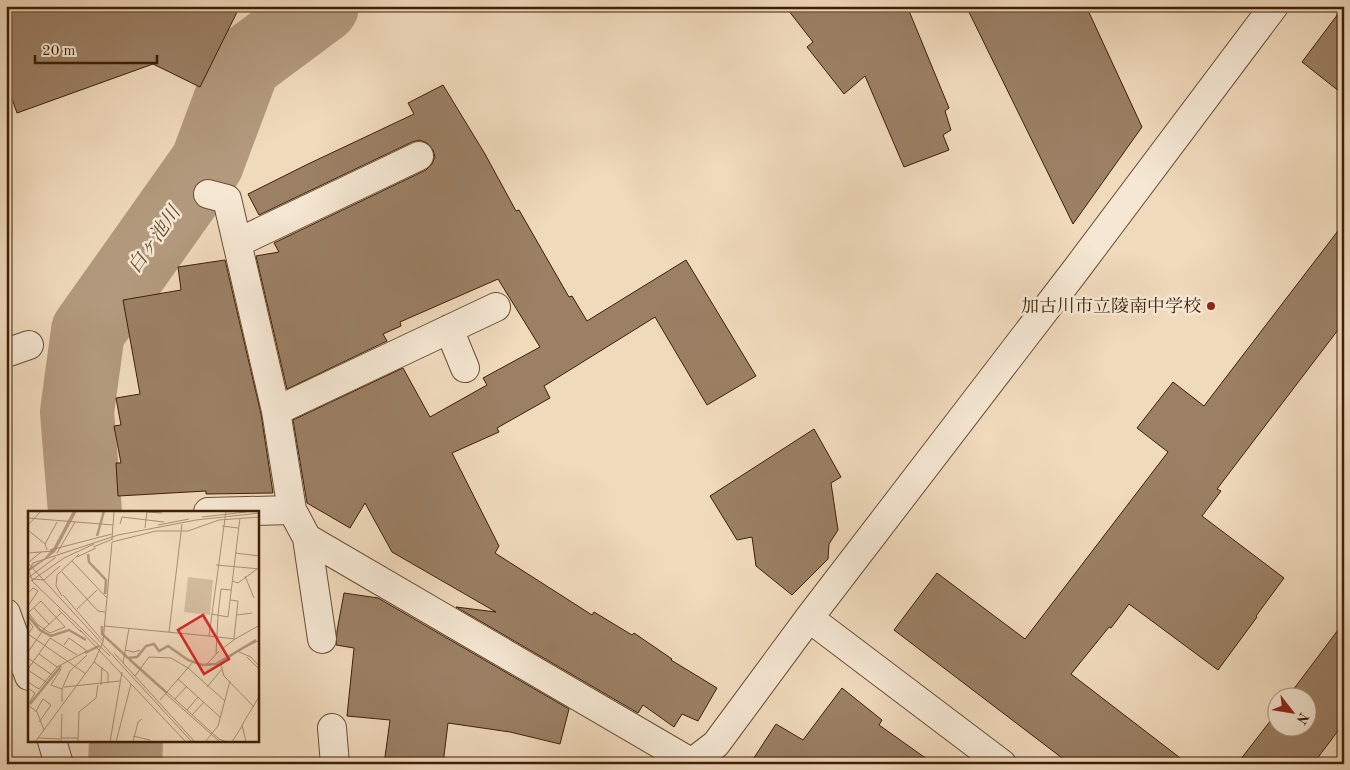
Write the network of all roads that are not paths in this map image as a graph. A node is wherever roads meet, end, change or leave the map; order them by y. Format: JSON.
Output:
{"nodes":[{"id":1,"x":1274,"y":6,"type":"edge"},
{"id":2,"x":419,"y":156,"type":"dead end"},
{"id":3,"x":208,"y":194,"type":"dead end"},
{"id":4,"x":237,"y":243,"type":"junction"},
{"id":5,"x":496,"y":308,"type":"dead end"},
{"id":6,"x":449,"y":329,"type":"junction"},
{"id":7,"x":465,"y":368,"type":"dead end"},
{"id":8,"x":276,"y":411,"type":"junction"},
{"id":9,"x":292,"y":510,"type":"junction"},
{"id":10,"x":250,"y":511,"type":"edge"},
{"id":11,"x":307,"y":538,"type":"junction"},
{"id":12,"x":6,"y":613,"type":"edge"},
{"id":13,"x":809,"y":618,"type":"junction"},
{"id":14,"x":322,"y":639,"type":"dead end"},
{"id":15,"x":28,"y":673,"type":"edge"},
{"id":16,"x":332,"y":728,"type":"dead end"},
{"id":17,"x":52,"y":742,"type":"edge"},
{"id":18,"x":692,"y":763,"type":"edge"},
{"id":19,"x":59,"y":764,"type":"edge"},
{"id":20,"x":335,"y":764,"type":"edge"},
{"id":21,"x":1002,"y":764,"type":"edge"}],
"edges":[{"from":1,"to":13,"type":"street"},
{"from":2,"to":4,"type":"street"},
{"from":3,"to":4,"type":"street"},
{"from":4,"to":8,"type":"street"},
{"from":5,"to":6,"type":"street"},
{"from":6,"to":7,"type":"street"},
{"from":6,"to":8,"type":"street"},
{"from":8,"to":9,"type":"street"},
{"from":9,"to":10,"type":"street"},
{"from":9,"to":11,"type":"street"},
{"from":11,"to":14,"type":"street"},
{"from":11,"to":18,"type":"street"},
{"from":12,"to":15,"type":"street"},
{"from":13,"to":18,"type":"street"},
{"from":13,"to":21,"type":"street"},
{"from":16,"to":20,"type":"street"},
{"from":17,"to":19,"type":"street"}]}
